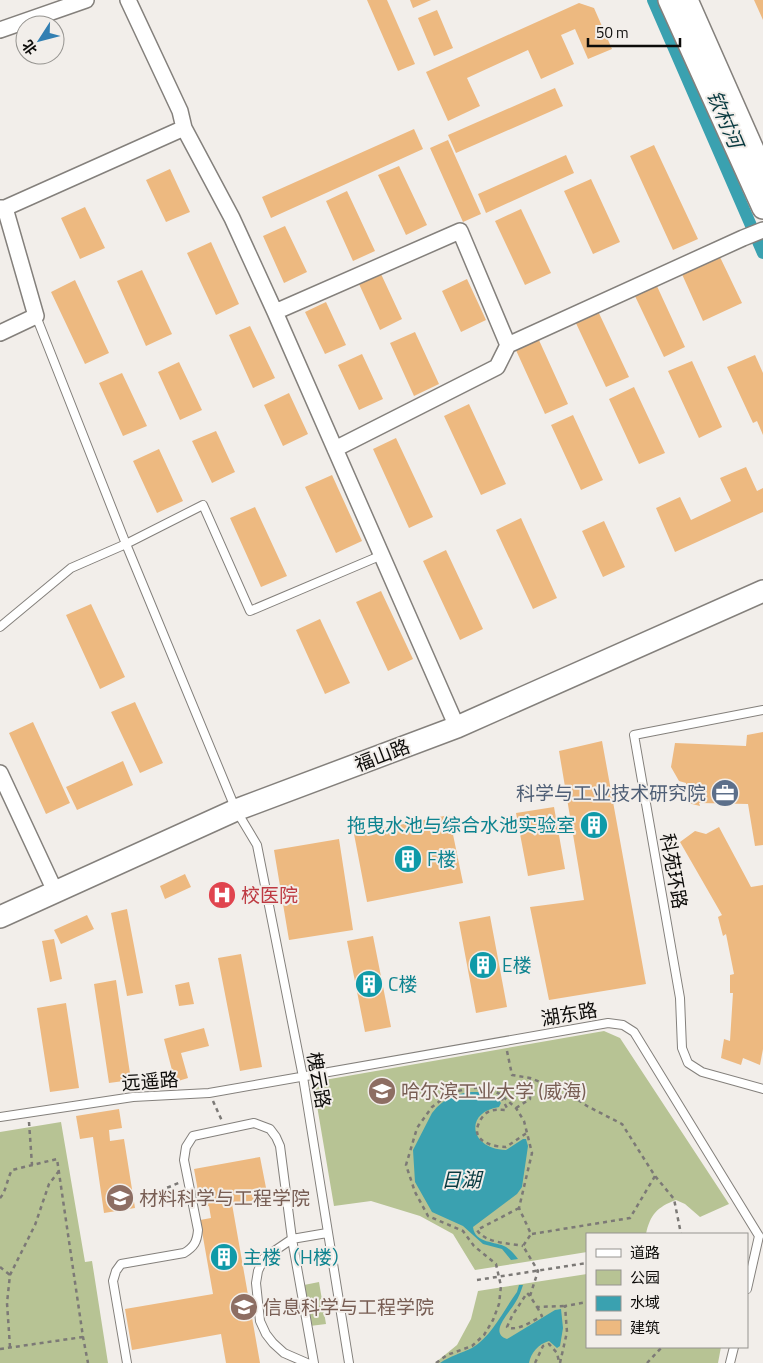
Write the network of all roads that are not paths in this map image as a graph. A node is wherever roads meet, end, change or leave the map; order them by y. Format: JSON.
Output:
{"nodes":[{"id":1,"x":86,"y":0,"type":"edge"},
{"id":2,"x":128,"y":0,"type":"edge"},
{"id":3,"x":669,"y":0,"type":"edge"},
{"id":4,"x":687,"y":0,"type":"edge"},
{"id":5,"x":0,"y":30,"type":"edge"},
{"id":6,"x":184,"y":128,"type":"junction"},
{"id":7,"x":763,"y":172,"type":"edge"},
{"id":8,"x":3,"y":208,"type":"edge"},
{"id":9,"x":763,"y":208,"type":"edge"},
{"id":10,"x":762,"y":231,"type":"edge"},
{"id":11,"x":275,"y":312,"type":"junction"},
{"id":12,"x":36,"y":316,"type":"junction"},
{"id":13,"x":0,"y":333,"type":"edge"},
{"id":14,"x":508,"y":345,"type":"junction"},
{"id":15,"x":335,"y":449,"type":"junction"},
{"id":16,"x":126,"y":544,"type":"junction"},
{"id":17,"x":382,"y":555,"type":"junction"},
{"id":18,"x":763,"y":591,"type":"edge"},
{"id":19,"x":0,"y":627,"type":"edge"},
{"id":20,"x":763,"y":710,"type":"edge"},
{"id":21,"x":457,"y":727,"type":"junction"},
{"id":22,"x":0,"y":773,"type":"edge"},
{"id":23,"x":236,"y":810,"type":"junction"},
{"id":24,"x":55,"y":891,"type":"junction"},
{"id":25,"x":0,"y":917,"type":"edge"},
{"id":26,"x":303,"y":1077,"type":"junction"},
{"id":27,"x":763,"y":1089,"type":"edge"},
{"id":28,"x":0,"y":1117,"type":"edge"},
{"id":29,"x":327,"y":1233,"type":"junction"},
{"id":30,"x":761,"y":1235,"type":"edge"},
{"id":31,"x":292,"y":1239,"type":"junction"},
{"id":32,"x":748,"y":1285,"type":"edge"},
{"id":33,"x":734,"y":1348,"type":"edge"},
{"id":34,"x":127,"y":1363,"type":"edge"},
{"id":35,"x":307,"y":1363,"type":"edge"},
{"id":36,"x":314,"y":1363,"type":"edge"},
{"id":37,"x":347,"y":1363,"type":"edge"},
{"id":38,"x":730,"y":1363,"type":"edge"}],
"edges":[{"from":1,"to":5,"type":"street"},
{"from":2,"to":6,"type":"street"},
{"from":3,"to":9,"type":"main road"},
{"from":4,"to":7,"type":"main road"},
{"from":6,"to":8,"type":"street"},
{"from":6,"to":11,"type":"street"},
{"from":8,"to":12,"type":"street"},
{"from":10,"to":14,"type":"street"},
{"from":11,"to":14,"type":"street"},
{"from":11,"to":15,"type":"street"},
{"from":12,"to":13,"type":"street"},
{"from":12,"to":16,"type":"lane","name":"槐云路"},
{"from":14,"to":15,"type":"street"},
{"from":15,"to":17,"type":"street"},
{"from":16,"to":17,"type":"lane"},
{"from":16,"to":19,"type":"lane"},
{"from":16,"to":23,"type":"lane","name":"槐云路"},
{"from":17,"to":21,"type":"street"},
{"from":18,"to":21,"type":"main road","name":"福山路"},
{"from":20,"to":27,"type":"lane","name":"科苑环路"},
{"from":21,"to":23,"type":"main road","name":"福山路"},
{"from":22,"to":24,"type":"street"},
{"from":23,"to":24,"type":"main road","name":"福山路"},
{"from":23,"to":26,"type":"lane","name":"槐云路"},
{"from":24,"to":25,"type":"main road","name":"福山路"},
{"from":26,"to":28,"type":"lane","name":"远遥路"},
{"from":26,"to":29,"type":"lane","name":"槐云路"},
{"from":26,"to":30,"type":"lane","name":"湖东路"},
{"from":29,"to":31,"type":"lane"},
{"from":29,"to":37,"type":"lane","name":"槐云路"},
{"from":30,"to":32,"type":"lane"},
{"from":31,"to":34,"type":"lane"},
{"from":31,"to":35,"type":"lane"},
{"from":31,"to":36,"type":"lane"},
{"from":33,"to":38,"type":"lane"}]}
